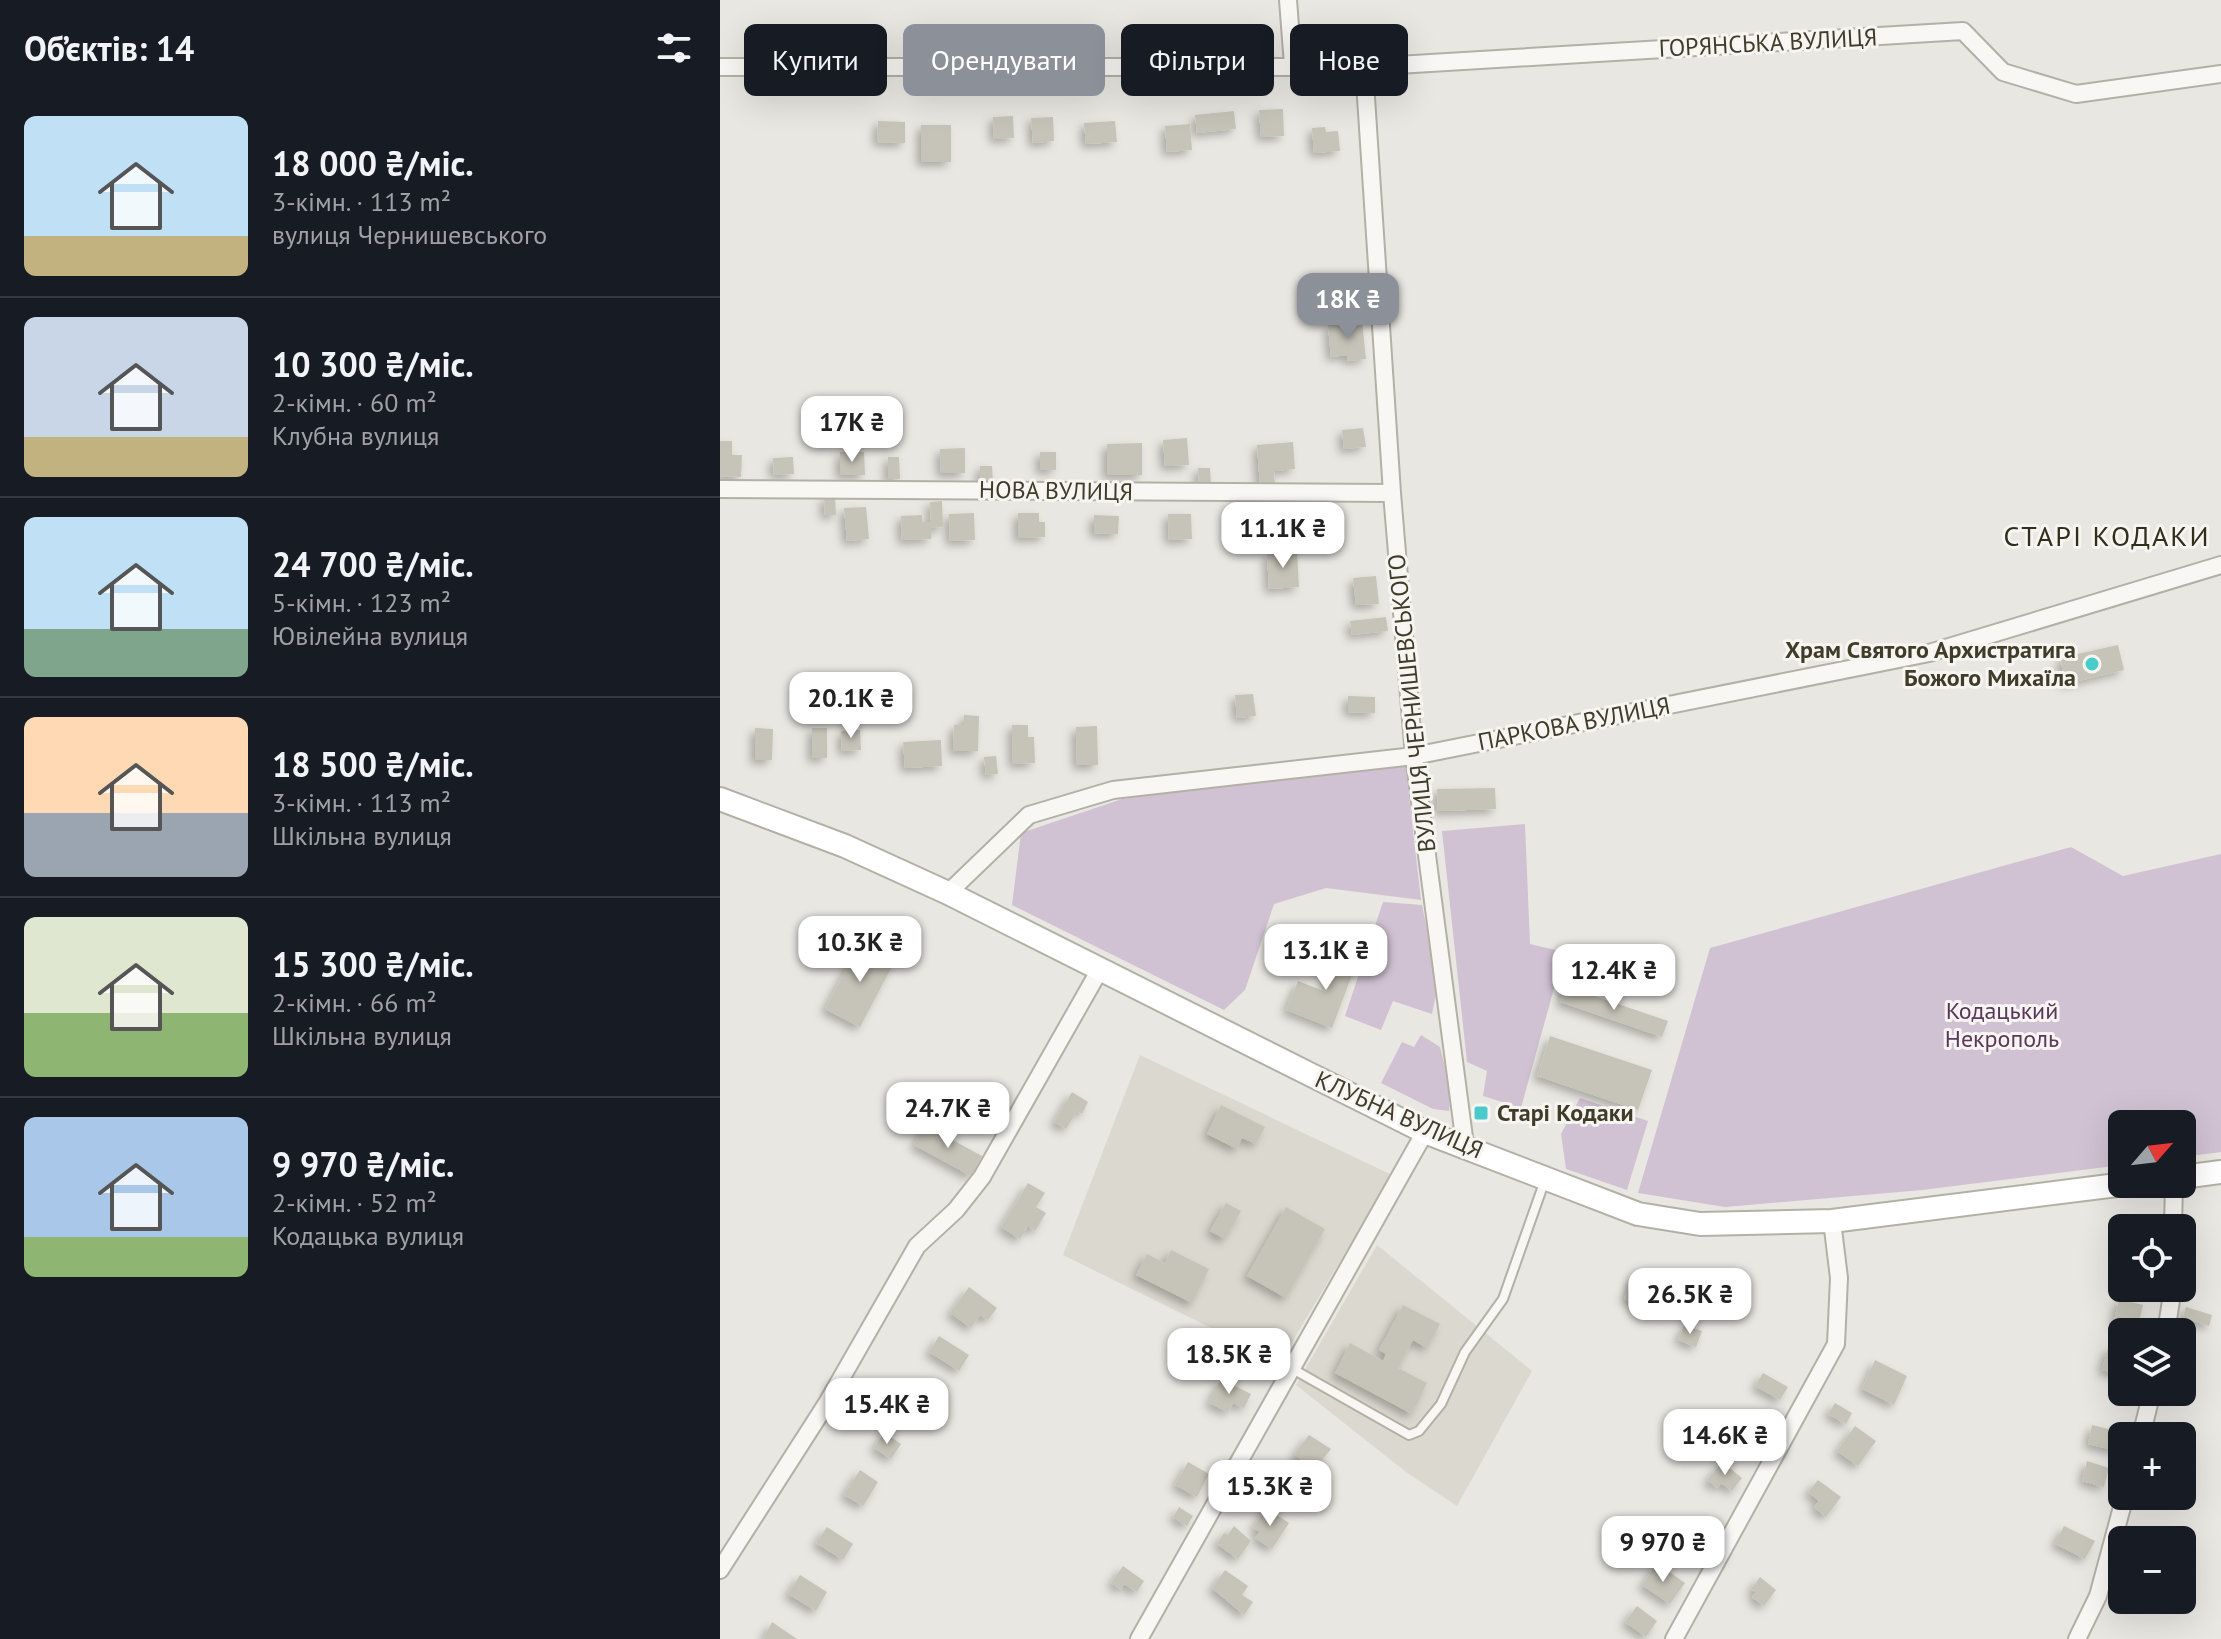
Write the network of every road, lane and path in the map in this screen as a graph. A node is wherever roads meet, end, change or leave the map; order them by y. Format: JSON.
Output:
{"nodes":[{"id":1,"x":1288,"y":0,"type":"edge"},
{"id":2,"x":1290,"y":26,"type":"edge"},
{"id":3,"x":1408,"y":64,"type":"edge"},
{"id":4,"x":1290,"y":65,"type":"edge"},
{"id":5,"x":720,"y":67,"type":"edge"},
{"id":6,"x":2221,"y":74,"type":"edge"},
{"id":7,"x":1366,"y":96,"type":"edge"},
{"id":8,"x":720,"y":489,"type":"edge"},
{"id":9,"x":1392,"y":493,"type":"junction"},
{"id":10,"x":2221,"y":565,"type":"edge"},
{"id":11,"x":1414,"y":756,"type":"junction"},
{"id":12,"x":720,"y":799,"type":"edge"},
{"id":13,"x":948,"y":893,"type":"junction"},
{"id":14,"x":1099,"y":971,"type":"junction"},
{"id":15,"x":1425,"y":1132,"type":"junction"},
{"id":16,"x":1465,"y":1145,"type":"junction"},
{"id":17,"x":2221,"y":1172,"type":"edge"},
{"id":18,"x":2196,"y":1175,"type":"edge"},
{"id":19,"x":1545,"y":1179,"type":"junction"},
{"id":20,"x":2108,"y":1186,"type":"edge"},
{"id":21,"x":1832,"y":1221,"type":"junction"},
{"id":22,"x":1290,"y":1368,"type":"junction"},
{"id":23,"x":2121,"y":1510,"type":"edge"},
{"id":24,"x":720,"y":1570,"type":"edge"},
{"id":25,"x":1139,"y":1639,"type":"edge"},
{"id":26,"x":1674,"y":1639,"type":"edge"},
{"id":27,"x":2077,"y":1639,"type":"edge"}],
"edges":[{"from":1,"to":2,"type":"street"},
{"from":3,"to":6,"type":"street","name":"ГОРЯНСЬКА ВУЛИЦЯ"},
{"from":4,"to":5,"type":"street","name":"ГОРЯНСЬКА ВУЛИЦЯ"},
{"from":7,"to":9,"type":"street","name":"ВУЛИЦЯ ЧЕРНИШЕВСЬКОГО"},
{"from":8,"to":9,"type":"street","name":"НОВА ВУЛИЦЯ"},
{"from":9,"to":11,"type":"street","name":"ВУЛИЦЯ ЧЕРНИШЕВСЬКОГО"},
{"from":10,"to":11,"type":"street","name":"ПАРКОВА ВУЛИЦЯ"},
{"from":11,"to":13,"type":"street","name":"ПАРКОВА ВУЛИЦЯ"},
{"from":11,"to":16,"type":"street","name":"ВУЛИЦЯ ЧЕРНИШЕВСЬКОГО"},
{"from":12,"to":13,"type":"street","name":"КЛУБНА ВУЛИЦЯ"},
{"from":13,"to":14,"type":"street","name":"КЛУБНА ВУЛИЦЯ"},
{"from":14,"to":15,"type":"street","name":"КЛУБНА ВУЛИЦЯ"},
{"from":14,"to":24,"type":"street"},
{"from":15,"to":16,"type":"street","name":"КЛУБНА ВУЛИЦЯ"},
{"from":15,"to":22,"type":"street"},
{"from":16,"to":19,"type":"street","name":"КЛУБНА ВУЛИЦЯ"},
{"from":17,"to":18,"type":"street"},
{"from":19,"to":21,"type":"street","name":"КЛУБНА ВУЛИЦЯ"},
{"from":19,"to":22,"type":"lane"},
{"from":20,"to":21,"type":"street","name":"КЛУБНА ВУЛИЦЯ"},
{"from":21,"to":26,"type":"street"},
{"from":22,"to":25,"type":"street"},
{"from":23,"to":27,"type":"street"}]}
